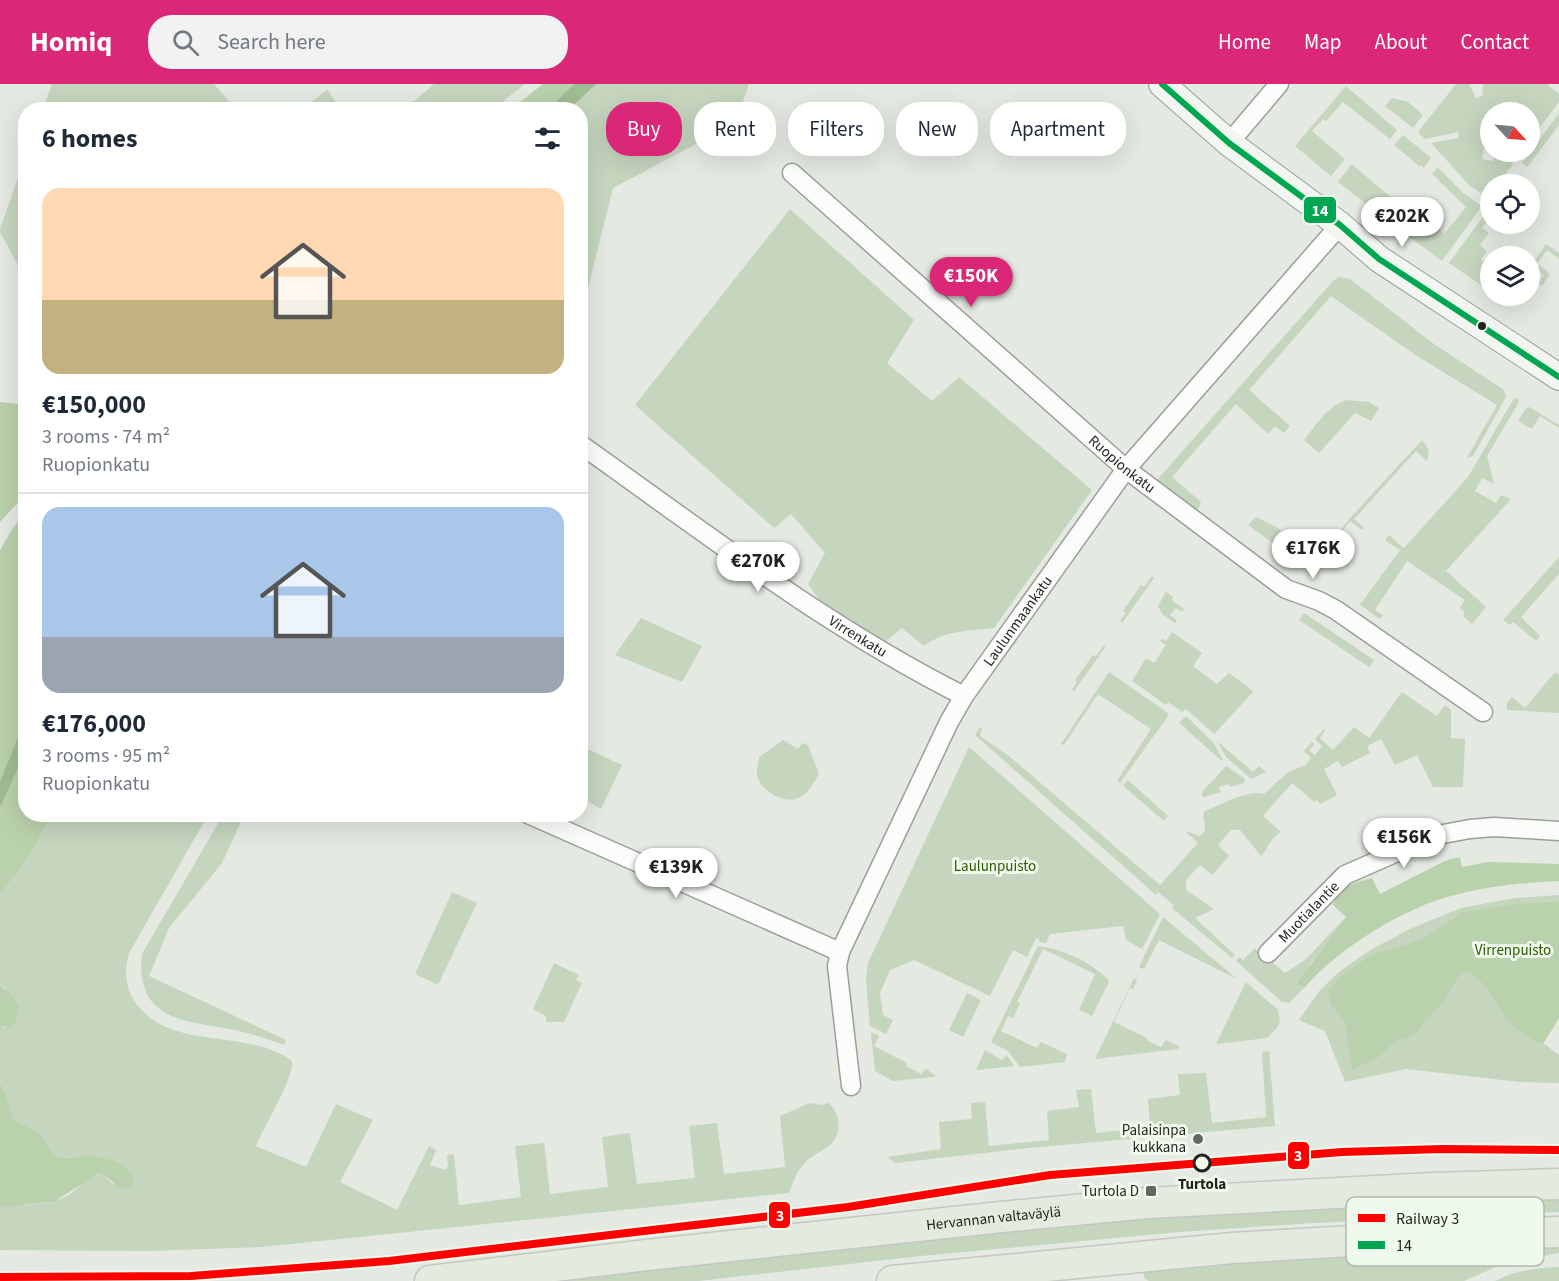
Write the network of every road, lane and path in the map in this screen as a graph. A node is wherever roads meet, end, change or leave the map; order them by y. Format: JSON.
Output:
{"nodes":[{"id":1,"x":1162,"y":84,"type":"edge"},
{"id":2,"x":1279,"y":84,"type":"edge"},
{"id":3,"x":1229,"y":143,"type":"junction"},
{"id":4,"x":792,"y":173,"type":"dead end"},
{"id":5,"x":1340,"y":225,"type":"junction"},
{"id":6,"x":1559,"y":377,"type":"edge"},
{"id":7,"x":588,"y":450,"type":"edge"},
{"id":8,"x":1126,"y":469,"type":"junction"},
{"id":9,"x":964,"y":696,"type":"junction"},
{"id":10,"x":1483,"y":712,"type":"dead end"},
{"id":11,"x":546,"y":822,"type":"edge"},
{"id":12,"x":1559,"y":831,"type":"edge"},
{"id":13,"x":840,"y":952,"type":"junction"},
{"id":14,"x":1268,"y":953,"type":"dead end"},
{"id":15,"x":851,"y":1086,"type":"dead end"},
{"id":16,"x":1559,"y":1184,"type":"edge"},
{"id":17,"x":1544,"y":1232,"type":"edge"},
{"id":18,"x":1559,"y":1232,"type":"edge"},
{"id":19,"x":1346,"y":1241,"type":"edge"},
{"id":20,"x":1002,"y":1269,"type":"junction"},
{"id":21,"x":430,"y":1281,"type":"edge"},
{"id":22,"x":892,"y":1281,"type":"edge"},
{"id":23,"x":1114,"y":1281,"type":"edge"}],
"edges":[{"from":1,"to":3,"type":"main road"},
{"from":2,"to":3,"type":"street"},
{"from":3,"to":5,"type":"main road"},
{"from":4,"to":8,"type":"street","name":"Ruopionkatu"},
{"from":5,"to":6,"type":"main road"},
{"from":5,"to":8,"type":"street","name":"Laulunmaankatu"},
{"from":7,"to":9,"type":"street","name":"Virrenkatu"},
{"from":8,"to":9,"type":"street","name":"Laulunmaankatu"},
{"from":8,"to":10,"type":"street","name":"Ruopionkatu"},
{"from":9,"to":13,"type":"street","name":"Laulunmaankatu"},
{"from":11,"to":13,"type":"street"},
{"from":12,"to":14,"type":"street","name":"Muotialantie"},
{"from":13,"to":15,"type":"street","name":"Laulunmaankatu"},
{"from":16,"to":21,"type":"highway","name":"Hervannan valtaväylä"},
{"from":17,"to":18,"type":"highway"},
{"from":19,"to":20,"type":"highway"},
{"from":20,"to":22,"type":"highway"},
{"from":20,"to":23,"type":"highway"}]}
